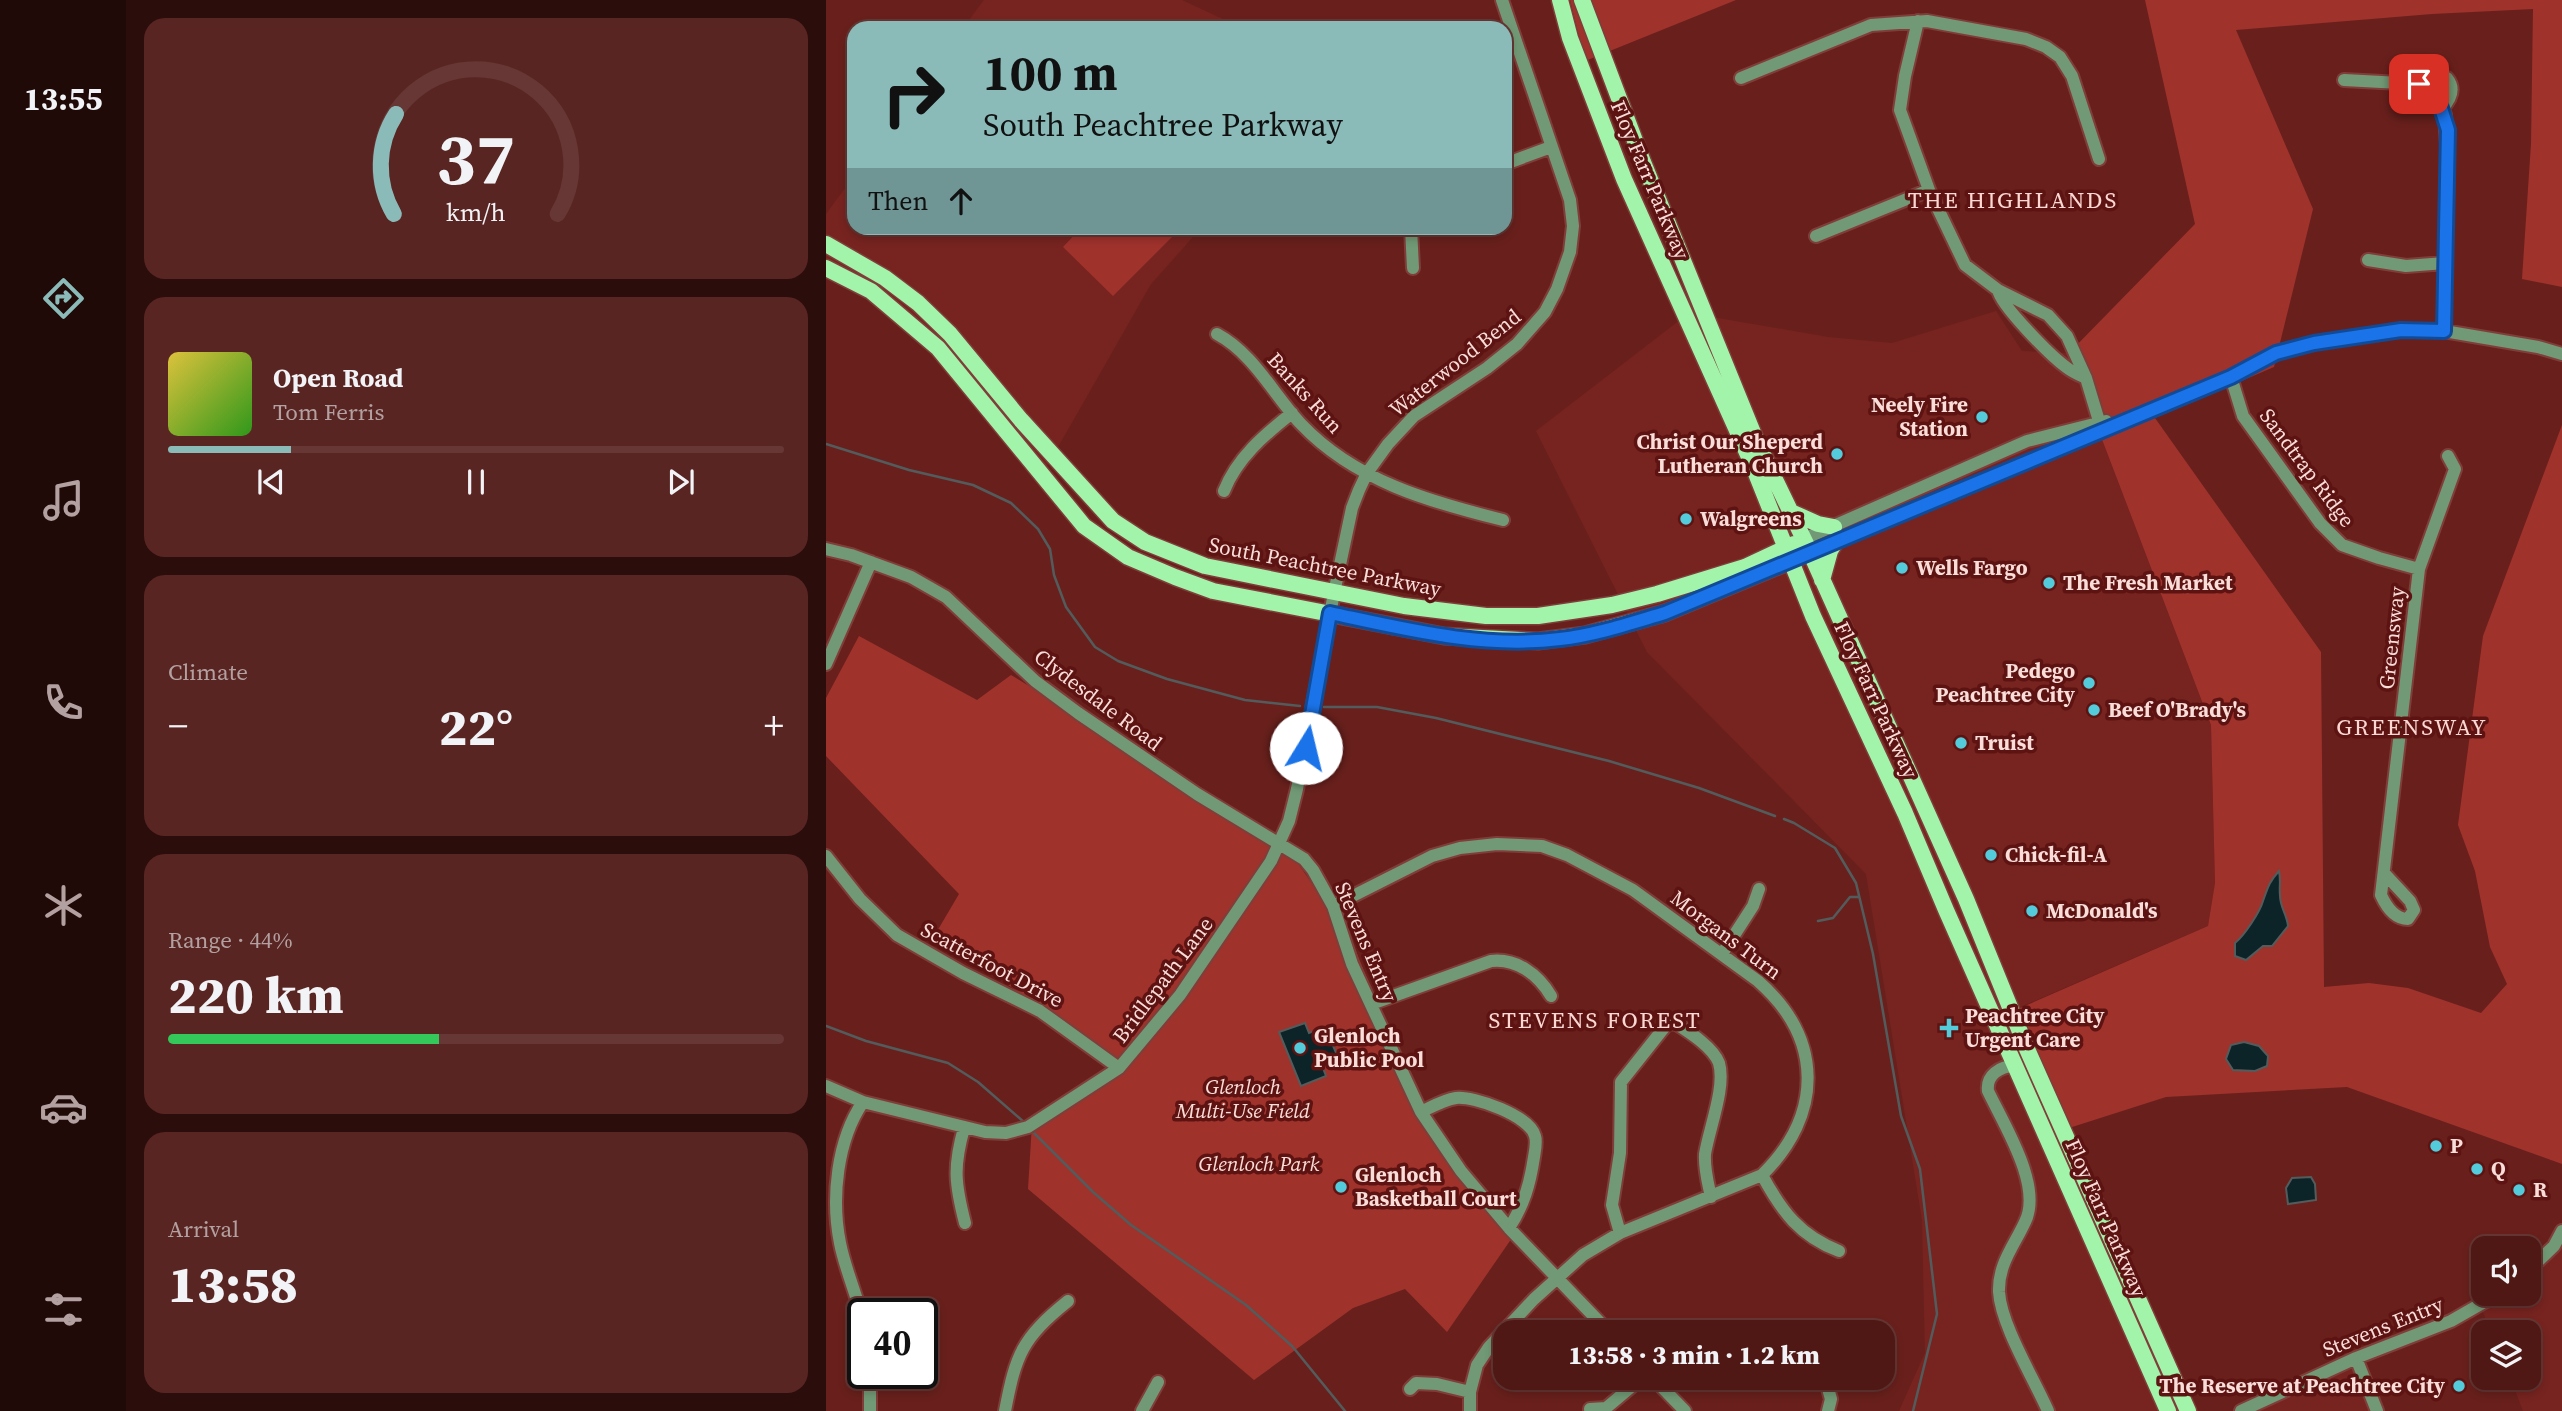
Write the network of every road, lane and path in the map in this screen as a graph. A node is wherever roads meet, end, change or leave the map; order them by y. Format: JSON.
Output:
{"nodes":[{"id":1,"x":1502,"y":0,"type":"edge"},
{"id":2,"x":1560,"y":0,"type":"edge"},
{"id":3,"x":1582,"y":0,"type":"edge"},
{"id":4,"x":1506,"y":21,"type":"edge"},
{"id":5,"x":1918,"y":21,"type":"junction"},
{"id":6,"x":1512,"y":42,"type":"edge"},
{"id":7,"x":1741,"y":78,"type":"dead end"},
{"id":8,"x":2344,"y":80,"type":"dead end"},
{"id":9,"x":2419,"y":84,"type":"junction"},
{"id":10,"x":2442,"y":109,"type":"junction"},
{"id":11,"x":1551,"y":147,"type":"junction"},
{"id":12,"x":2099,"y":159,"type":"dead end"},
{"id":13,"x":1512,"y":161,"type":"edge"},
{"id":14,"x":1929,"y":190,"type":"junction"},
{"id":15,"x":1411,"y":235,"type":"edge"},
{"id":16,"x":1816,"y":236,"type":"dead end"},
{"id":17,"x":826,"y":244,"type":"edge"},
{"id":18,"x":2368,"y":260,"type":"dead end"},
{"id":19,"x":2445,"y":263,"type":"junction"},
{"id":20,"x":826,"y":268,"type":"edge"},
{"id":21,"x":1413,"y":268,"type":"dead end"},
{"id":22,"x":1998,"y":290,"type":"junction"},
{"id":23,"x":2444,"y":331,"type":"junction"},
{"id":24,"x":1217,"y":334,"type":"dead end"},
{"id":25,"x":2562,"y":354,"type":"edge"},
{"id":26,"x":2231,"y":377,"type":"junction"},
{"id":27,"x":2086,"y":378,"type":"junction"},
{"id":28,"x":1292,"y":413,"type":"junction"},
{"id":29,"x":2101,"y":427,"type":"junction"},
{"id":30,"x":2448,"y":456,"type":"dead end"},
{"id":31,"x":1367,"y":474,"type":"junction"},
{"id":32,"x":1224,"y":491,"type":"dead end"},
{"id":33,"x":1902,"y":496,"type":"junction"},
{"id":34,"x":1909,"y":511,"type":"junction"},
{"id":35,"x":1791,"y":512,"type":"junction"},
{"id":36,"x":1774,"y":517,"type":"junction"},
{"id":37,"x":1503,"y":520,"type":"dead end"},
{"id":38,"x":1835,"y":534,"type":"junction"},
{"id":39,"x":1807,"y":546,"type":"junction"},
{"id":40,"x":826,"y":549,"type":"edge"},
{"id":41,"x":1789,"y":554,"type":"junction"},
{"id":42,"x":870,"y":562,"type":"junction"},
{"id":43,"x":1759,"y":568,"type":"junction"},
{"id":44,"x":2419,"y":569,"type":"junction"},
{"id":45,"x":1822,"y":580,"type":"junction"},
{"id":46,"x":1803,"y":589,"type":"junction"},
{"id":47,"x":1334,"y":593,"type":"junction"},
{"id":48,"x":1330,"y":613,"type":"junction"},
{"id":49,"x":826,"y":664,"type":"edge"},
{"id":50,"x":1905,"y":813,"type":"junction"},
{"id":51,"x":1279,"y":842,"type":"junction"},
{"id":52,"x":826,"y":856,"type":"edge"},
{"id":53,"x":2384,"y":873,"type":"dead end"},
{"id":54,"x":1759,"y":889,"type":"dead end"},
{"id":55,"x":1966,"y":899,"type":"junction"},
{"id":56,"x":1334,"y":906,"type":"junction"},
{"id":57,"x":1946,"y":910,"type":"junction"},
{"id":58,"x":1722,"y":954,"type":"junction"},
{"id":59,"x":1993,"y":966,"type":"junction"},
{"id":60,"x":1550,"y":996,"type":"dead end"},
{"id":61,"x":1371,"y":1004,"type":"junction"},
{"id":62,"x":2015,"y":1066,"type":"junction"},
{"id":63,"x":1119,"y":1068,"type":"junction"},
{"id":64,"x":826,"y":1086,"type":"edge"},
{"id":65,"x":863,"y":1102,"type":"junction"},
{"id":66,"x":1421,"y":1112,"type":"junction"},
{"id":67,"x":964,"y":1128,"type":"junction"},
{"id":68,"x":1762,"y":1175,"type":"junction"},
{"id":69,"x":1711,"y":1197,"type":"junction"},
{"id":70,"x":965,"y":1223,"type":"dead end"},
{"id":71,"x":1508,"y":1228,"type":"junction"},
{"id":72,"x":2562,"y":1231,"type":"edge"},
{"id":73,"x":1620,"y":1233,"type":"junction"},
{"id":74,"x":1839,"y":1251,"type":"dead end"},
{"id":75,"x":2541,"y":1258,"type":"edge"},
{"id":76,"x":1557,"y":1278,"type":"junction"},
{"id":77,"x":856,"y":1298,"type":"edge"},
{"id":78,"x":1068,"y":1301,"type":"dead end"},
{"id":79,"x":2477,"y":1306,"type":"edge"},
{"id":80,"x":1597,"y":1320,"type":"edge"},
{"id":81,"x":2356,"y":1358,"type":"junction"},
{"id":82,"x":1158,"y":1382,"type":"dead end"},
{"id":83,"x":870,"y":1389,"type":"edge"},
{"id":84,"x":1410,"y":1389,"type":"dead end"},
{"id":85,"x":1627,"y":1390,"type":"edge"},
{"id":86,"x":1665,"y":1390,"type":"edge"},
{"id":87,"x":1828,"y":1390,"type":"edge"},
{"id":88,"x":1470,"y":1392,"type":"junction"},
{"id":89,"x":1590,"y":1409,"type":"dead end"},
{"id":90,"x":870,"y":1411,"type":"edge"},
{"id":91,"x":1005,"y":1411,"type":"edge"},
{"id":92,"x":1142,"y":1411,"type":"edge"},
{"id":93,"x":1470,"y":1411,"type":"edge"},
{"id":94,"x":1685,"y":1411,"type":"edge"},
{"id":95,"x":1828,"y":1411,"type":"edge"},
{"id":96,"x":2048,"y":1411,"type":"edge"},
{"id":97,"x":2168,"y":1411,"type":"edge"},
{"id":98,"x":2188,"y":1411,"type":"edge"},
{"id":99,"x":2241,"y":1411,"type":"edge"},
{"id":100,"x":2377,"y":1411,"type":"edge"}],
"edges":[{"from":1,"to":4,"type":"street","name":"Waterwood Bend"},
{"from":2,"to":36,"type":"main road","name":"Floy Farr Parkway"},
{"from":3,"to":35,"type":"main road","name":"Floy Farr Parkway"},
{"from":5,"to":7,"type":"street"},
{"from":5,"to":12,"type":"street"},
{"from":5,"to":14,"type":"street"},
{"from":6,"to":11,"type":"street","name":"Waterwood Bend"},
{"from":8,"to":9,"type":"street"},
{"from":9,"to":10,"type":"street"},
{"from":9,"to":10,"type":"street"},
{"from":10,"to":19,"type":"street"},
{"from":11,"to":13,"type":"street"},
{"from":11,"to":31,"type":"street","name":"Waterwood Bend"},
{"from":14,"to":16,"type":"street"},
{"from":14,"to":22,"type":"street"},
{"from":15,"to":21,"type":"street"},
{"from":17,"to":47,"type":"main road","name":"South Peachtree Parkway"},
{"from":18,"to":19,"type":"street"},
{"from":19,"to":23,"type":"street"},
{"from":20,"to":48,"type":"main road","name":"South Peachtree Parkway"},
{"from":22,"to":27,"type":"street"},
{"from":22,"to":27,"type":"street"},
{"from":23,"to":25,"type":"street"},
{"from":23,"to":26,"type":"street"},
{"from":24,"to":28,"type":"street","name":"Banks Run"},
{"from":26,"to":29,"type":"street"},
{"from":26,"to":44,"type":"street","name":"Sandtrap Ridge"},
{"from":27,"to":29,"type":"street"},
{"from":28,"to":31,"type":"street","name":"Banks Run"},
{"from":28,"to":32,"type":"street"},
{"from":29,"to":33,"type":"street"},
{"from":29,"to":34,"type":"street"},
{"from":30,"to":44,"type":"street","name":"Greensway"},
{"from":31,"to":37,"type":"street","name":"Banks Run"},
{"from":31,"to":47,"type":"street","name":"Waterwood Bend"},
{"from":33,"to":34,"type":"street"},
{"from":33,"to":38,"type":"street"},
{"from":34,"to":38,"type":"street"},
{"from":35,"to":38,"type":"main road"},
{"from":35,"to":39,"type":"main road","name":"Floy Farr Parkway"},
{"from":36,"to":41,"type":"main road","name":"Floy Farr Parkway"},
{"from":36,"to":43,"type":"main road"},
{"from":38,"to":39,"type":"street"},
{"from":38,"to":45,"type":"main road"},
{"from":39,"to":41,"type":"main road","name":"South Peachtree Parkway"},
{"from":39,"to":45,"type":"main road","name":"Floy Farr Parkway"},
{"from":40,"to":42,"type":"street","name":"Clydesdale Road"},
{"from":41,"to":43,"type":"main road","name":"South Peachtree Parkway"},
{"from":41,"to":46,"type":"main road","name":"Floy Farr Parkway"},
{"from":42,"to":49,"type":"street"},
{"from":42,"to":51,"type":"street","name":"Clydesdale Road"},
{"from":43,"to":46,"type":"main road"},
{"from":43,"to":47,"type":"main road","name":"South Peachtree Parkway"},
{"from":43,"to":48,"type":"main road","name":"South Peachtree Parkway"},
{"from":44,"to":53,"type":"street","name":"Greensway"},
{"from":45,"to":55,"type":"main road","name":"Floy Farr Parkway"},
{"from":46,"to":50,"type":"main road","name":"Floy Farr Parkway"},
{"from":47,"to":48,"type":"street","name":"Waterwood Bend"},
{"from":48,"to":51,"type":"street","name":"Bridlepath Lane"},
{"from":50,"to":55,"type":"main road"},
{"from":50,"to":57,"type":"main road","name":"Floy Farr Parkway"},
{"from":51,"to":56,"type":"street","name":"Stevens Entry"},
{"from":51,"to":63,"type":"street","name":"Bridlepath Lane"},
{"from":52,"to":63,"type":"street","name":"Scatterfoot Drive"},
{"from":54,"to":58,"type":"street"},
{"from":55,"to":59,"type":"main road","name":"Floy Farr Parkway"},
{"from":56,"to":58,"type":"street","name":"Morgans Turn"},
{"from":56,"to":61,"type":"street","name":"Stevens Entry"},
{"from":57,"to":59,"type":"main road"},
{"from":57,"to":62,"type":"main road","name":"Floy Farr Parkway"},
{"from":58,"to":68,"type":"street","name":"Morgans Turn"},
{"from":59,"to":98,"type":"main road","name":"Floy Farr Parkway"},
{"from":60,"to":61,"type":"street"},
{"from":61,"to":66,"type":"street","name":"Stevens Entry"},
{"from":62,"to":96,"type":"street"},
{"from":62,"to":97,"type":"main road","name":"Floy Farr Parkway"},
{"from":63,"to":67,"type":"street","name":"Bridlepath Lane"},
{"from":64,"to":65,"type":"street","name":"Bridlepath Lane"},
{"from":65,"to":67,"type":"street","name":"Bridlepath Lane"},
{"from":65,"to":77,"type":"street"},
{"from":66,"to":71,"type":"street","name":"Stevens Entry"},
{"from":66,"to":71,"type":"street"},
{"from":67,"to":70,"type":"street"},
{"from":68,"to":69,"type":"street","name":"Morgans Turn"},
{"from":68,"to":74,"type":"street"},
{"from":69,"to":73,"type":"street","name":"Morgans Turn"},
{"from":69,"to":73,"type":"street"},
{"from":71,"to":76,"type":"street","name":"Stevens Entry"},
{"from":72,"to":75,"type":"street"},
{"from":73,"to":76,"type":"street","name":"Morgans Turn"},
{"from":76,"to":80,"type":"street","name":"Stevens Entry"},
{"from":76,"to":88,"type":"street","name":"Morgans Turn"},
{"from":78,"to":91,"type":"street"},
{"from":79,"to":81,"type":"street","name":"Stevens Entry"},
{"from":81,"to":99,"type":"street","name":"Stevens Entry"},
{"from":81,"to":100,"type":"street"},
{"from":82,"to":92,"type":"street"},
{"from":83,"to":90,"type":"street"},
{"from":84,"to":88,"type":"street"},
{"from":85,"to":89,"type":"street"},
{"from":86,"to":94,"type":"street"},
{"from":87,"to":95,"type":"street"},
{"from":88,"to":93,"type":"street","name":"Morgans Turn"}]}
